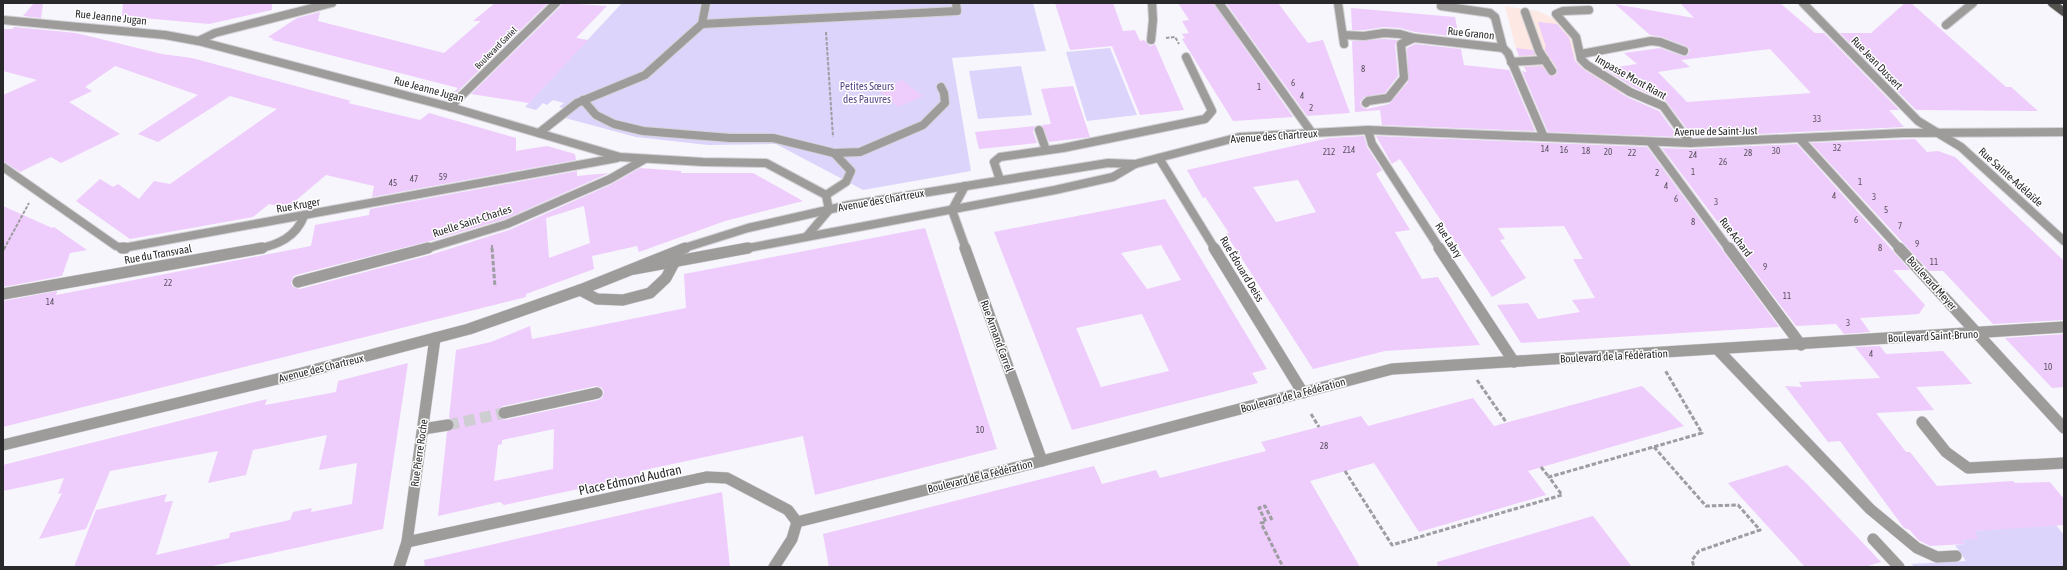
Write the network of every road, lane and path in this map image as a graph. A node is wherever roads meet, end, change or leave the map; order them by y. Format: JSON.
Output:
{"nodes":[{"id":1,"x":332,"y":3,"type":"edge"},
{"id":2,"x":556,"y":3,"type":"edge"},
{"id":3,"x":706,"y":3,"type":"edge"},
{"id":4,"x":956,"y":3,"type":"edge"},
{"id":5,"x":1152,"y":3,"type":"edge"},
{"id":6,"x":1219,"y":3,"type":"edge"},
{"id":7,"x":1338,"y":3,"type":"edge"},
{"id":8,"x":1803,"y":3,"type":"edge"},
{"id":9,"x":1972,"y":3,"type":"edge"},
{"id":10,"x":2052,"y":3,"type":"edge"},
{"id":11,"x":1441,"y":6,"type":"dead end"},
{"id":12,"x":1589,"y":10,"type":"dead end"},
{"id":13,"x":1525,"y":12,"type":"dead end"},
{"id":14,"x":2064,"y":12,"type":"edge"},
{"id":15,"x":3,"y":20,"type":"edge"},
{"id":16,"x":702,"y":24,"type":"junction"},
{"id":17,"x":1946,"y":25,"type":"dead end"},
{"id":18,"x":826,"y":32,"type":"dead end"},
{"id":19,"x":1343,"y":35,"type":"junction"},
{"id":20,"x":1414,"y":38,"type":"junction"},
{"id":21,"x":198,"y":40,"type":"junction"},
{"id":22,"x":1151,"y":40,"type":"dead end"},
{"id":23,"x":1344,"y":44,"type":"dead end"},
{"id":24,"x":1502,"y":48,"type":"junction"},
{"id":25,"x":1580,"y":51,"type":"junction"},
{"id":26,"x":1684,"y":51,"type":"dead end"},
{"id":27,"x":1186,"y":57,"type":"dead end"},
{"id":28,"x":1545,"y":60,"type":"junction"},
{"id":29,"x":1511,"y":62,"type":"junction"},
{"id":30,"x":1552,"y":71,"type":"dead end"},
{"id":31,"x":941,"y":86,"type":"dead end"},
{"id":32,"x":583,"y":100,"type":"junction"},
{"id":33,"x":1366,"y":103,"type":"dead end"},
{"id":34,"x":450,"y":107,"type":"junction"},
{"id":35,"x":1039,"y":130,"type":"dead end"},
{"id":36,"x":1368,"y":130,"type":"junction"},
{"id":37,"x":2064,"y":132,"type":"edge"},
{"id":38,"x":538,"y":133,"type":"junction"},
{"id":39,"x":1312,"y":133,"type":"junction"},
{"id":40,"x":1939,"y":133,"type":"junction"},
{"id":41,"x":1544,"y":137,"type":"junction"},
{"id":42,"x":1800,"y":139,"type":"junction"},
{"id":43,"x":1651,"y":143,"type":"junction"},
{"id":44,"x":1690,"y":143,"type":"junction"},
{"id":45,"x":1046,"y":150,"type":"junction"},
{"id":46,"x":834,"y":153,"type":"junction"},
{"id":47,"x":620,"y":158,"type":"junction"},
{"id":48,"x":1159,"y":158,"type":"junction"},
{"id":49,"x":644,"y":159,"type":"junction"},
{"id":50,"x":1135,"y":164,"type":"junction"},
{"id":51,"x":3,"y":167,"type":"edge"},
{"id":52,"x":1000,"y":180,"type":"junction"},
{"id":53,"x":965,"y":186,"type":"junction"},
{"id":54,"x":36,"y":190,"type":"junction"},
{"id":55,"x":826,"y":195,"type":"junction"},
{"id":56,"x":829,"y":210,"type":"junction"},
{"id":57,"x":952,"y":210,"type":"junction"},
{"id":58,"x":304,"y":216,"type":"junction"},
{"id":59,"x":807,"y":236,"type":"junction"},
{"id":60,"x":2064,"y":241,"type":"edge"},
{"id":61,"x":492,"y":244,"type":"dead end"},
{"id":62,"x":3,"y":250,"type":"edge"},
{"id":63,"x":674,"y":263,"type":"junction"},
{"id":64,"x":634,"y":269,"type":"junction"},
{"id":65,"x":298,"y":282,"type":"dead end"},
{"id":66,"x":495,"y":288,"type":"dead end"},
{"id":67,"x":580,"y":290,"type":"junction"},
{"id":68,"x":3,"y":294,"type":"edge"},
{"id":69,"x":2064,"y":327,"type":"edge"},
{"id":70,"x":1978,"y":334,"type":"junction"},
{"id":71,"x":435,"y":338,"type":"junction"},
{"id":72,"x":1801,"y":345,"type":"junction"},
{"id":73,"x":1719,"y":351,"type":"junction"},
{"id":74,"x":1514,"y":362,"type":"junction"},
{"id":75,"x":1472,"y":364,"type":"junction"},
{"id":76,"x":1665,"y":370,"type":"dead end"},
{"id":77,"x":1303,"y":392,"type":"junction"},
{"id":78,"x":597,"y":393,"type":"dead end"},
{"id":79,"x":504,"y":413,"type":"tunnel mouth"},
{"id":80,"x":1311,"y":414,"type":"dead end"},
{"id":81,"x":1506,"y":422,"type":"dead end"},
{"id":82,"x":1922,"y":422,"type":"dead end"},
{"id":83,"x":448,"y":425,"type":"tunnel mouth"},
{"id":84,"x":1319,"y":427,"type":"dead end"},
{"id":85,"x":2064,"y":428,"type":"edge"},
{"id":86,"x":423,"y":430,"type":"junction"},
{"id":87,"x":3,"y":444,"type":"edge"},
{"id":88,"x":1654,"y":447,"type":"junction"},
{"id":89,"x":1042,"y":461,"type":"junction"},
{"id":90,"x":2064,"y":463,"type":"edge"},
{"id":91,"x":1541,"y":467,"type":"dead end"},
{"id":92,"x":1345,"y":471,"type":"dead end"},
{"id":93,"x":1549,"y":477,"type":"junction"},
{"id":94,"x":1272,"y":520,"type":"dead end"},
{"id":95,"x":797,"y":522,"type":"junction"},
{"id":96,"x":1873,"y":539,"type":"dead end"},
{"id":97,"x":407,"y":542,"type":"junction"},
{"id":98,"x":1956,"y":556,"type":"dead end"},
{"id":99,"x":399,"y":567,"type":"edge"},
{"id":100,"x":774,"y":567,"type":"edge"},
{"id":101,"x":1283,"y":567,"type":"edge"},
{"id":102,"x":1694,"y":567,"type":"edge"},
{"id":103,"x":1899,"y":567,"type":"edge"}],
"edges":[{"from":1,"to":21,"type":"street"},
{"from":2,"to":34,"type":"street","name":"Boulevard Gariel"},
{"from":3,"to":16,"type":"street"},
{"from":4,"to":16,"type":"street"},
{"from":5,"to":22,"type":"street"},
{"from":6,"to":39,"type":"street"},
{"from":7,"to":19,"type":"street"},
{"from":8,"to":40,"type":"street","name":"Rue Jean Dussert"},
{"from":9,"to":17,"type":"street"},
{"from":10,"to":14,"type":"main road"},
{"from":11,"to":24,"type":"street"},
{"from":12,"to":25,"type":"street","name":"Impasse Mont Riant"},
{"from":13,"to":28,"type":"street"},
{"from":15,"to":21,"type":"street","name":"Rue Jeanne Jugan"},
{"from":16,"to":32,"type":"street"},
{"from":18,"to":46,"type":"path"},
{"from":19,"to":20,"type":"street","name":"Rue Granon"},
{"from":19,"to":23,"type":"street"},
{"from":20,"to":24,"type":"street","name":"Rue Granon"},
{"from":20,"to":33,"type":"street"},
{"from":21,"to":34,"type":"street","name":"Rue Jeanne Jugan"},
{"from":24,"to":29,"type":"street","name":"Rue Granon"},
{"from":25,"to":26,"type":"street"},
{"from":25,"to":44,"type":"street","name":"Impasse Mont Riant"},
{"from":27,"to":45,"type":"street"},
{"from":28,"to":29,"type":"street"},
{"from":28,"to":30,"type":"street"},
{"from":29,"to":41,"type":"street","name":"Rue Granon"},
{"from":31,"to":46,"type":"street"},
{"from":32,"to":38,"type":"street"},
{"from":32,"to":46,"type":"street"},
{"from":34,"to":38,"type":"street","name":"Rue Jeanne Jugan"},
{"from":35,"to":45,"type":"street"},
{"from":36,"to":39,"type":"street","name":"Avenue des Chartreux"},
{"from":36,"to":41,"type":"street","name":"Avenue de Saint-Just"},
{"from":36,"to":74,"type":"street","name":"Rue Labry"},
{"from":37,"to":40,"type":"street","name":"Avenue de Saint-Just"},
{"from":38,"to":47,"type":"street","name":"Rue Jeanne Jugan"},
{"from":39,"to":48,"type":"street","name":"Avenue des Chartreux"},
{"from":40,"to":42,"type":"street","name":"Avenue de Saint-Just"},
{"from":40,"to":60,"type":"street","name":"Rue Sainte-Adélaïde"},
{"from":41,"to":43,"type":"street","name":"Avenue de Saint-Just"},
{"from":42,"to":44,"type":"street","name":"Avenue de Saint-Just"},
{"from":42,"to":70,"type":"street","name":"Boulevard Meyer"},
{"from":43,"to":44,"type":"street","name":"Avenue de Saint-Just"},
{"from":43,"to":72,"type":"street","name":"Rue Achard"},
{"from":45,"to":52,"type":"street"},
{"from":46,"to":55,"type":"street"},
{"from":47,"to":49,"type":"street","name":"Rue Jeanne Jugan"},
{"from":47,"to":58,"type":"street","name":"Rue Kruger"},
{"from":48,"to":50,"type":"street","name":"Avenue des Chartreux"},
{"from":48,"to":77,"type":"street","name":"Rue Édouard Deiss"},
{"from":49,"to":55,"type":"street","name":"Rue Jeanne Jugan"},
{"from":49,"to":65,"type":"street","name":"Ruelle Saint-Charles"},
{"from":50,"to":52,"type":"street","name":"Avenue des Chartreux"},
{"from":50,"to":57,"type":"street","name":"Avenue des Chartreux"},
{"from":51,"to":54,"type":"street","name":"Rue Kruger"},
{"from":52,"to":53,"type":"street","name":"Avenue des Chartreux"},
{"from":53,"to":56,"type":"street","name":"Avenue des Chartreux"},
{"from":53,"to":57,"type":"street"},
{"from":54,"to":58,"type":"street","name":"Rue Kruger"},
{"from":54,"to":62,"type":"path"},
{"from":55,"to":56,"type":"street"},
{"from":56,"to":59,"type":"street"},
{"from":56,"to":64,"type":"street","name":"Avenue des Chartreux"},
{"from":57,"to":59,"type":"street","name":"Avenue des Chartreux"},
{"from":57,"to":89,"type":"street","name":"Rue Armand Carrel"},
{"from":58,"to":68,"type":"street","name":"Rue du Transvaal"},
{"from":59,"to":63,"type":"street","name":"Avenue des Chartreux"},
{"from":61,"to":66,"type":"path"},
{"from":63,"to":64,"type":"street","name":"Avenue des Chartreux"},
{"from":63,"to":67,"type":"street"},
{"from":64,"to":67,"type":"street","name":"Avenue des Chartreux"},
{"from":67,"to":71,"type":"street","name":"Avenue des Chartreux"},
{"from":69,"to":70,"type":"street","name":"Boulevard Saint-Bruno"},
{"from":70,"to":72,"type":"street","name":"Boulevard Saint-Bruno"},
{"from":70,"to":85,"type":"street","name":"Boulevard Meyer"},
{"from":71,"to":86,"type":"street","name":"Rue Pierre Roche"},
{"from":71,"to":87,"type":"street","name":"Avenue des Chartreux"},
{"from":72,"to":73,"type":"street","name":"Boulevard de la Fédération"},
{"from":73,"to":74,"type":"street","name":"Boulevard de la Fédération"},
{"from":73,"to":98,"type":"street"},
{"from":74,"to":75,"type":"street","name":"Boulevard de la Fédération"},
{"from":75,"to":77,"type":"street","name":"Boulevard de la Fédération"},
{"from":75,"to":81,"type":"path"},
{"from":76,"to":88,"type":"path"},
{"from":77,"to":89,"type":"street","name":"Boulevard de la Fédération"},
{"from":78,"to":79,"type":"street"},
{"from":80,"to":84,"type":"path"},
{"from":82,"to":90,"type":"street"},
{"from":83,"to":86,"type":"street"},
{"from":86,"to":97,"type":"street","name":"Rue Pierre Roche"},
{"from":88,"to":93,"type":"path"},
{"from":88,"to":102,"type":"path"},
{"from":89,"to":95,"type":"street","name":"Boulevard de la Fédération"},
{"from":91,"to":93,"type":"path"},
{"from":92,"to":93,"type":"path"},
{"from":94,"to":101,"type":"path"},
{"from":95,"to":97,"type":"street","name":"Place Edmond Audran"},
{"from":95,"to":100,"type":"street"},
{"from":96,"to":103,"type":"street"},
{"from":97,"to":99,"type":"street","name":"Rue Pierre Roche"}]}
